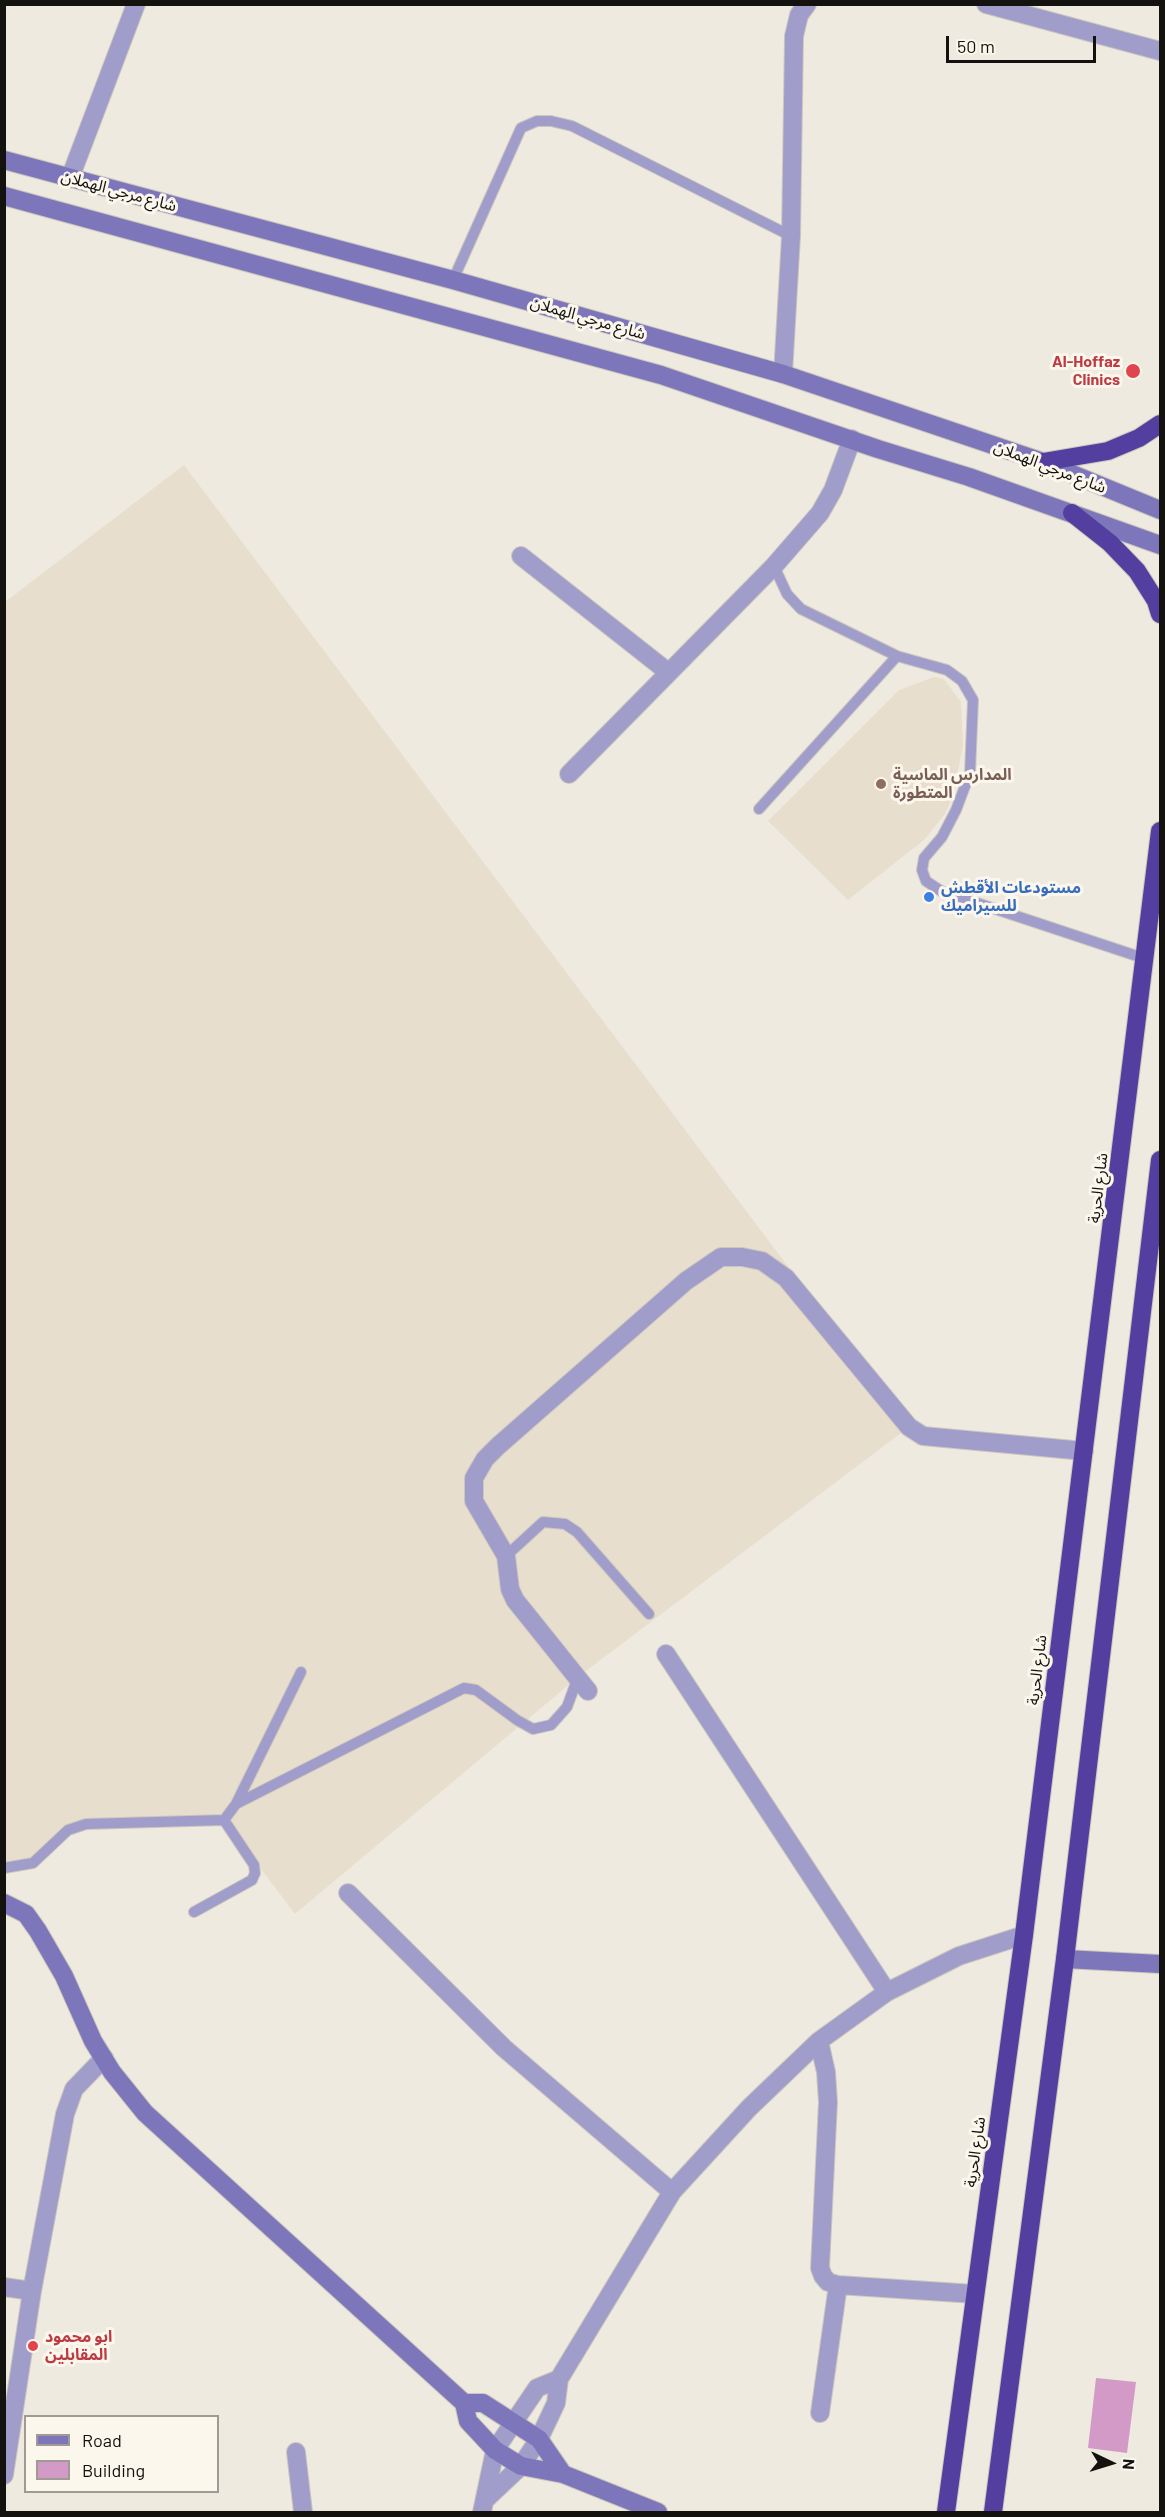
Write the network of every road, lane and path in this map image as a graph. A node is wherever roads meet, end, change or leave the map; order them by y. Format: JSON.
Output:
{"nodes":[{"id":1,"x":136,"y":4,"type":"edge"},
{"id":2,"x":807,"y":4,"type":"edge"},
{"id":3,"x":986,"y":4,"type":"edge"},
{"id":4,"x":1161,"y":51,"type":"edge"},
{"id":5,"x":4,"y":160,"type":"edge"},
{"id":6,"x":70,"y":178,"type":"junction"},
{"id":7,"x":4,"y":196,"type":"edge"},
{"id":8,"x":791,"y":236,"type":"junction"},
{"id":9,"x":453,"y":280,"type":"junction"},
{"id":10,"x":783,"y":374,"type":"junction"},
{"id":11,"x":1161,"y":424,"type":"edge"},
{"id":12,"x":852,"y":439,"type":"junction"},
{"id":13,"x":1043,"y":462,"type":"junction"},
{"id":14,"x":1161,"y":510,"type":"edge"},
{"id":15,"x":1072,"y":513,"type":"junction"},
{"id":16,"x":1161,"y":545,"type":"edge"},
{"id":17,"x":521,"y":556,"type":"dead end"},
{"id":18,"x":774,"y":566,"type":"junction"},
{"id":19,"x":1161,"y":614,"type":"edge"},
{"id":20,"x":897,"y":656,"type":"junction"},
{"id":21,"x":668,"y":672,"type":"junction"},
{"id":22,"x":568,"y":774,"type":"dead end"},
{"id":23,"x":759,"y":809,"type":"dead end"},
{"id":24,"x":1161,"y":831,"type":"edge"},
{"id":25,"x":1146,"y":959,"type":"junction"},
{"id":26,"x":1161,"y":1160,"type":"edge"},
{"id":27,"x":1084,"y":1450,"type":"junction"},
{"id":28,"x":506,"y":1557,"type":"junction"},
{"id":29,"x":649,"y":1614,"type":"dead end"},
{"id":30,"x":666,"y":1654,"type":"dead end"},
{"id":31,"x":301,"y":1672,"type":"dead end"},
{"id":32,"x":583,"y":1684,"type":"joint"},
{"id":33,"x":236,"y":1804,"type":"junction"},
{"id":34,"x":224,"y":1820,"type":"junction"},
{"id":35,"x":4,"y":1868,"type":"edge"},
{"id":36,"x":348,"y":1893,"type":"dead end"},
{"id":37,"x":4,"y":1902,"type":"edge"},
{"id":38,"x":194,"y":1912,"type":"dead end"},
{"id":39,"x":1024,"y":1935,"type":"junction"},
{"id":40,"x":1065,"y":1959,"type":"junction"},
{"id":41,"x":1161,"y":1964,"type":"edge"},
{"id":42,"x":887,"y":1992,"type":"junction"},
{"id":43,"x":819,"y":2041,"type":"junction"},
{"id":44,"x":104,"y":2058,"type":"junction"},
{"id":45,"x":672,"y":2192,"type":"junction"},
{"id":46,"x":838,"y":2285,"type":"junction"},
{"id":47,"x":4,"y":2287,"type":"edge"},
{"id":48,"x":32,"y":2292,"type":"junction"},
{"id":49,"x":975,"y":2295,"type":"junction"},
{"id":50,"x":559,"y":2379,"type":"junction"},
{"id":51,"x":464,"y":2403,"type":"junction"},
{"id":52,"x":820,"y":2413,"type":"dead end"},
{"id":53,"x":512,"y":2421,"type":"junction"},
{"id":54,"x":538,"y":2439,"type":"junction"},
{"id":55,"x":495,"y":2450,"type":"junction"},
{"id":56,"x":296,"y":2452,"type":"dead end"},
{"id":57,"x":521,"y":2466,"type":"junction"},
{"id":58,"x":563,"y":2474,"type":"junction"},
{"id":59,"x":4,"y":2475,"type":"edge"},
{"id":60,"x":484,"y":2506,"type":"edge"},
{"id":61,"x":303,"y":2512,"type":"edge"},
{"id":62,"x":658,"y":2512,"type":"edge"},
{"id":63,"x":946,"y":2512,"type":"edge"},
{"id":64,"x":993,"y":2512,"type":"edge"}],
"edges":[{"from":1,"to":6,"type":"street"},
{"from":2,"to":8,"type":"street"},
{"from":3,"to":4,"type":"street"},
{"from":5,"to":6,"type":"main road","name":"شارع مرجي الهملان"},
{"from":6,"to":9,"type":"main road","name":"شارع مرجي الهملان"},
{"from":7,"to":12,"type":"main road"},
{"from":8,"to":9,"type":"lane"},
{"from":8,"to":10,"type":"street"},
{"from":9,"to":10,"type":"main road","name":"شارع مرجي الهملان"},
{"from":10,"to":13,"type":"main road","name":"شارع مرجي الهملان"},
{"from":11,"to":13,"type":"highway"},
{"from":12,"to":15,"type":"main road"},
{"from":12,"to":18,"type":"street"},
{"from":13,"to":14,"type":"main road","name":"شارع مرجي الهملان"},
{"from":15,"to":16,"type":"main road"},
{"from":15,"to":19,"type":"highway"},
{"from":17,"to":21,"type":"street"},
{"from":18,"to":20,"type":"lane"},
{"from":18,"to":21,"type":"street"},
{"from":20,"to":23,"type":"lane"},
{"from":20,"to":25,"type":"lane"},
{"from":21,"to":22,"type":"street"},
{"from":24,"to":25,"type":"highway","name":"شارع الحرية"},
{"from":25,"to":27,"type":"highway","name":"شارع الحرية"},
{"from":26,"to":40,"type":"highway"},
{"from":27,"to":28,"type":"street"},
{"from":27,"to":39,"type":"highway","name":"شارع الحرية"},
{"from":28,"to":29,"type":"lane"},
{"from":28,"to":32,"type":"street"},
{"from":30,"to":42,"type":"street"},
{"from":31,"to":33,"type":"lane"},
{"from":32,"to":33,"type":"lane"},
{"from":33,"to":34,"type":"lane"},
{"from":34,"to":35,"type":"lane"},
{"from":34,"to":38,"type":"lane"},
{"from":36,"to":45,"type":"street"},
{"from":37,"to":44,"type":"main road"},
{"from":39,"to":42,"type":"street"},
{"from":39,"to":49,"type":"highway","name":"شارع الحرية"},
{"from":40,"to":41,"type":"main road"},
{"from":40,"to":64,"type":"highway"},
{"from":42,"to":43,"type":"street"},
{"from":43,"to":45,"type":"street"},
{"from":43,"to":46,"type":"street"},
{"from":44,"to":48,"type":"street"},
{"from":44,"to":51,"type":"main road"},
{"from":45,"to":50,"type":"street"},
{"from":46,"to":49,"type":"street"},
{"from":46,"to":52,"type":"street"},
{"from":47,"to":48,"type":"street"},
{"from":48,"to":59,"type":"street"},
{"from":49,"to":63,"type":"highway","name":"شارع الحرية"},
{"from":50,"to":53,"type":"street"},
{"from":50,"to":54,"type":"street"},
{"from":51,"to":53,"type":"main road"},
{"from":51,"to":55,"type":"main road"},
{"from":53,"to":54,"type":"main road"},
{"from":53,"to":55,"type":"street"},
{"from":54,"to":57,"type":"street"},
{"from":54,"to":58,"type":"main road"},
{"from":55,"to":57,"type":"main road"},
{"from":55,"to":60,"type":"street"},
{"from":56,"to":61,"type":"street"},
{"from":57,"to":58,"type":"main road"},
{"from":57,"to":60,"type":"street"},
{"from":58,"to":62,"type":"main road"}]}
